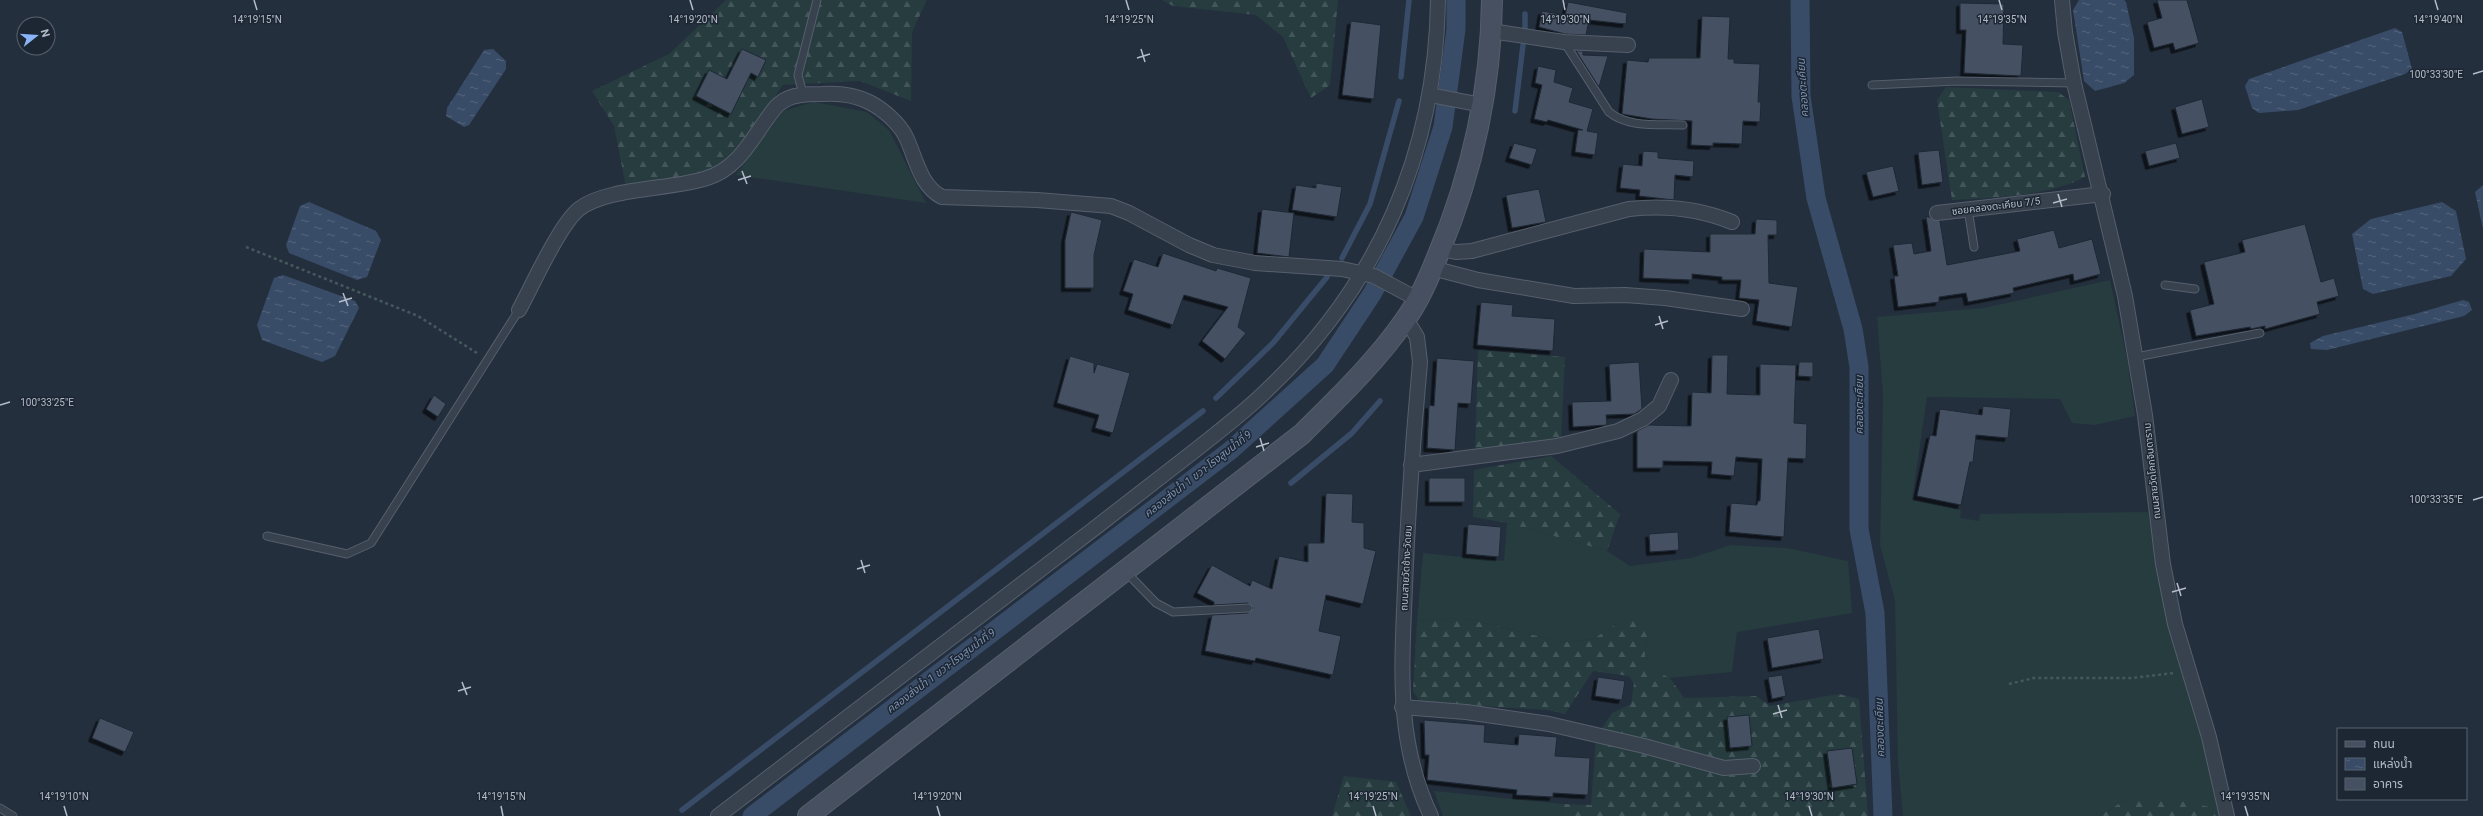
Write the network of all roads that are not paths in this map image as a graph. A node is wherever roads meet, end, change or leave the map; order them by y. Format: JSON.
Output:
{"nodes":[{"id":1,"x":817,"y":0,"type":"edge"},
{"id":2,"x":1438,"y":0,"type":"edge"},
{"id":3,"x":1492,"y":0,"type":"edge"},
{"id":4,"x":2062,"y":0,"type":"edge"},
{"id":5,"x":1491,"y":31,"type":"junction"},
{"id":6,"x":1564,"y":42,"type":"junction"},
{"id":7,"x":1628,"y":45,"type":"dead end"},
{"id":8,"x":2074,"y":83,"type":"junction"},
{"id":9,"x":1872,"y":85,"type":"dead end"},
{"id":10,"x":803,"y":94,"type":"junction"},
{"id":11,"x":1436,"y":97,"type":"junction"},
{"id":12,"x":1473,"y":104,"type":"junction"},
{"id":13,"x":1683,"y":125,"type":"dead end"},
{"id":14,"x":2103,"y":194,"type":"junction"},
{"id":15,"x":1968,"y":209,"type":"junction"},
{"id":16,"x":1937,"y":213,"type":"dead end"},
{"id":17,"x":1732,"y":222,"type":"dead end"},
{"id":18,"x":1974,"y":247,"type":"dead end"},
{"id":19,"x":1441,"y":248,"type":"junction"},
{"id":20,"x":1432,"y":268,"type":"junction"},
{"id":21,"x":1369,"y":274,"type":"junction"},
{"id":22,"x":2165,"y":285,"type":"dead end"},
{"id":23,"x":2195,"y":289,"type":"dead end"},
{"id":24,"x":1417,"y":299,"type":"junction"},
{"id":25,"x":1742,"y":309,"type":"dead end"},
{"id":26,"x":519,"y":310,"type":"joint"},
{"id":27,"x":1406,"y":320,"type":"junction"},
{"id":28,"x":2260,"y":333,"type":"dead end"},
{"id":29,"x":2136,"y":357,"type":"junction"},
{"id":30,"x":1671,"y":380,"type":"dead end"},
{"id":31,"x":1411,"y":465,"type":"junction"},
{"id":32,"x":266,"y":536,"type":"dead end"},
{"id":33,"x":1126,"y":571,"type":"junction"},
{"id":34,"x":1248,"y":608,"type":"dead end"},
{"id":35,"x":1402,"y":706,"type":"junction"},
{"id":36,"x":1752,"y":766,"type":"dead end"},
{"id":37,"x":0,"y":808,"type":"edge"},
{"id":38,"x":13,"y":816,"type":"edge"},
{"id":39,"x":718,"y":816,"type":"edge"},
{"id":40,"x":808,"y":816,"type":"edge"},
{"id":41,"x":1431,"y":816,"type":"edge"},
{"id":42,"x":2227,"y":816,"type":"edge"}],
"edges":[{"from":1,"to":10,"type":"lane"},
{"from":2,"to":11,"type":"street"},
{"from":3,"to":5,"type":"main road"},
{"from":4,"to":8,"type":"street","name":"ถนนสายวัดโคกจินดาราม"},
{"from":5,"to":6,"type":"street"},
{"from":5,"to":12,"type":"main road"},
{"from":6,"to":7,"type":"street"},
{"from":6,"to":13,"type":"lane"},
{"from":8,"to":9,"type":"lane"},
{"from":8,"to":14,"type":"street","name":"ถนนสายวัดโคกจินดาราม"},
{"from":10,"to":21,"type":"street"},
{"from":10,"to":26,"type":"street"},
{"from":11,"to":12,"type":"street"},
{"from":11,"to":21,"type":"street"},
{"from":12,"to":19,"type":"main road"},
{"from":14,"to":15,"type":"street","name":"ซอยคลองตะเคียน 7/5"},
{"from":14,"to":29,"type":"street","name":"ถนนสายวัดโคกจินดาราม"},
{"from":15,"to":16,"type":"street","name":"ซอยคลองตะเคียน 7/5"},
{"from":15,"to":18,"type":"lane"},
{"from":17,"to":19,"type":"street"},
{"from":19,"to":20,"type":"main road"},
{"from":20,"to":24,"type":"main road"},
{"from":20,"to":25,"type":"street"},
{"from":21,"to":24,"type":"street"},
{"from":21,"to":39,"type":"street"},
{"from":22,"to":23,"type":"lane"},
{"from":24,"to":27,"type":"main road"},
{"from":26,"to":32,"type":"lane"},
{"from":27,"to":31,"type":"street","name":"ถนนสายวัดช้าง-วัดยม"},
{"from":27,"to":33,"type":"main road"},
{"from":28,"to":29,"type":"lane"},
{"from":29,"to":42,"type":"street","name":"ถนนสายวัดโคกจินดาราม"},
{"from":30,"to":31,"type":"street"},
{"from":31,"to":35,"type":"street","name":"ถนนสายวัดช้าง-วัดยม"},
{"from":33,"to":34,"type":"lane"},
{"from":33,"to":40,"type":"main road"},
{"from":35,"to":36,"type":"street"},
{"from":35,"to":41,"type":"street","name":"ถนนสายวัดช้าง-วัดยม"},
{"from":37,"to":38,"type":"lane"}]}
